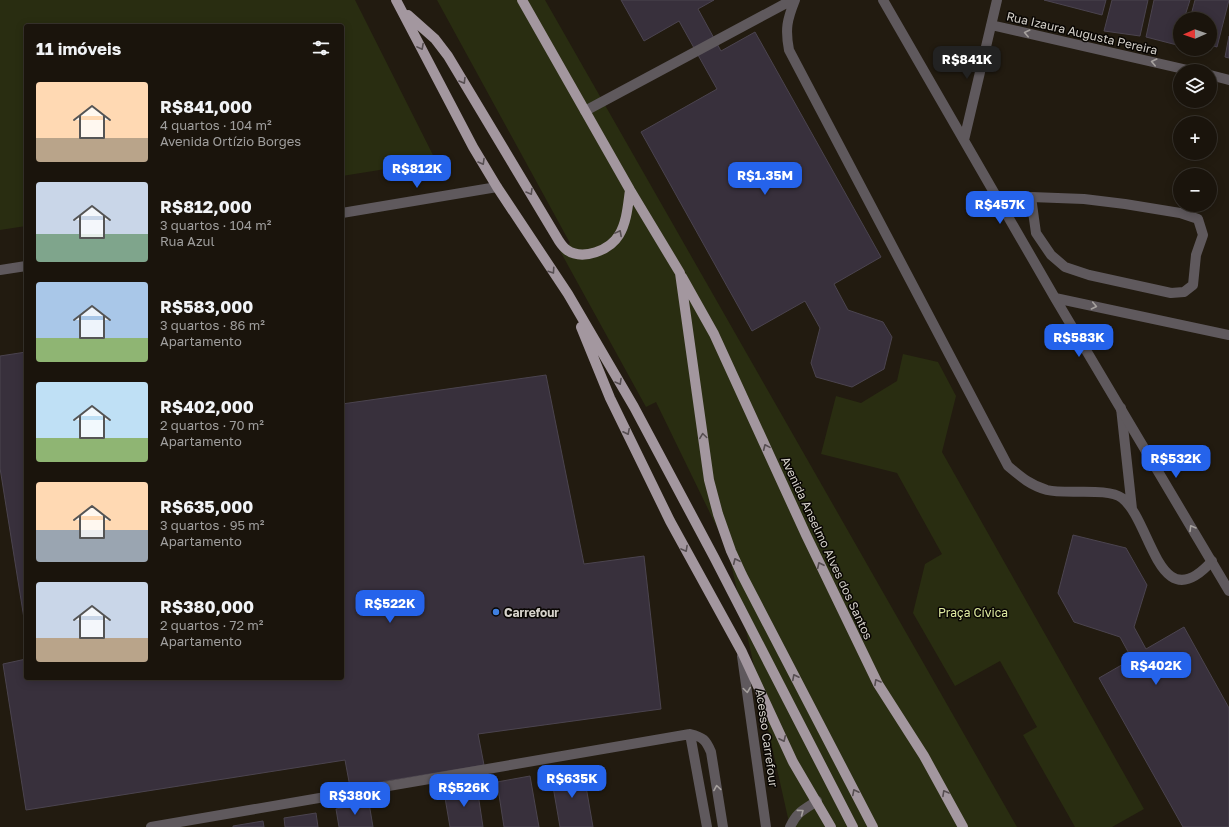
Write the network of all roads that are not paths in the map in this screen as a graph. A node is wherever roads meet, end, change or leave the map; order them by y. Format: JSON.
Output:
{"nodes":[{"id":1,"x":396,"y":0,"type":"edge"},
{"id":2,"x":522,"y":0,"type":"edge"},
{"id":3,"x":794,"y":0,"type":"edge"},
{"id":4,"x":883,"y":0,"type":"edge"},
{"id":5,"x":996,"y":0,"type":"edge"},
{"id":6,"x":402,"y":10,"type":"junction"},
{"id":7,"x":991,"y":25,"type":"junction"},
{"id":8,"x":1173,"y":67,"type":"edge"},
{"id":9,"x":1217,"y":77,"type":"edge"},
{"id":10,"x":1229,"y":80,"type":"edge"},
{"id":11,"x":585,"y":111,"type":"junction"},
{"id":12,"x":964,"y":140,"type":"junction"},
{"id":13,"x":497,"y":187,"type":"junction"},
{"id":14,"x":630,"y":190,"type":"junction"},
{"id":15,"x":1031,"y":197,"type":"junction"},
{"id":16,"x":1000,"y":201,"type":"junction"},
{"id":17,"x":344,"y":213,"type":"edge"},
{"id":18,"x":24,"y":266,"type":"edge"},
{"id":19,"x":0,"y":270,"type":"edge"},
{"id":20,"x":680,"y":273,"type":"junction"},
{"id":21,"x":568,"y":294,"type":"junction"},
{"id":22,"x":1056,"y":298,"type":"junction"},
{"id":23,"x":1229,"y":336,"type":"edge"},
{"id":24,"x":1121,"y":408,"type":"junction"},
{"id":25,"x":1132,"y":509,"type":"junction"},
{"id":26,"x":1212,"y":561,"type":"junction"},
{"id":27,"x":1229,"y":591,"type":"edge"},
{"id":28,"x":742,"y":652,"type":"junction"},
{"id":29,"x":690,"y":734,"type":"junction"},
{"id":30,"x":817,"y":801,"type":"junction"},
{"id":31,"x":151,"y":827,"type":"edge"},
{"id":32,"x":707,"y":827,"type":"edge"},
{"id":33,"x":723,"y":827,"type":"edge"},
{"id":34,"x":766,"y":827,"type":"edge"},
{"id":35,"x":790,"y":827,"type":"edge"},
{"id":36,"x":831,"y":827,"type":"edge"},
{"id":37,"x":853,"y":827,"type":"edge"},
{"id":38,"x":873,"y":827,"type":"edge"},
{"id":39,"x":963,"y":827,"type":"edge"}],
"edges":[{"from":1,"to":6,"type":"main road"},
{"from":2,"to":11,"type":"main road","name":"Avenida Anselmo Alves dos Santos"},
{"from":3,"to":11,"type":"street"},
{"from":3,"to":25,"type":"street"},
{"from":4,"to":12,"type":"street"},
{"from":5,"to":7,"type":"street"},
{"from":6,"to":13,"type":"main road","one_way":true},
{"from":6,"to":14,"type":"main road","one_way":true},
{"from":8,"to":7,"type":"street","name":"Rua Izaura Augusta Pereira","one_way":true},
{"from":7,"to":12,"type":"street"},
{"from":9,"to":10,"type":"street"},
{"from":11,"to":14,"type":"main road","name":"Avenida Anselmo Alves dos Santos"},
{"from":12,"to":16,"type":"street"},
{"from":13,"to":17,"type":"street"},
{"from":13,"to":21,"type":"main road","one_way":true},
{"from":14,"to":20,"type":"main road","name":"Avenida Anselmo Alves dos Santos"},
{"from":15,"to":15,"type":"street"},
{"from":15,"to":16,"type":"street"},
{"from":16,"to":22,"type":"street"},
{"from":18,"to":19,"type":"street"},
{"from":38,"to":20,"type":"main road","one_way":true},
{"from":39,"to":20,"type":"main road","name":"Avenida Anselmo Alves dos Santos","one_way":true},
{"from":21,"to":28,"type":"main road","one_way":true},
{"from":21,"to":37,"type":"main road","one_way":true},
{"from":22,"to":23,"type":"street","one_way":true},
{"from":22,"to":24,"type":"street"},
{"from":24,"to":25,"type":"street"},
{"from":26,"to":24,"type":"street","one_way":true},
{"from":25,"to":26,"type":"street"},
{"from":26,"to":27,"type":"street"},
{"from":28,"to":30,"type":"main road","one_way":true},
{"from":28,"to":34,"type":"street","name":"Acesso Carrefour","one_way":true},
{"from":29,"to":31,"type":"street"},
{"from":29,"to":32,"type":"street"},
{"from":33,"to":29,"type":"street","one_way":true},
{"from":35,"to":30,"type":"street","one_way":true},
{"from":30,"to":36,"type":"main road"}]}
